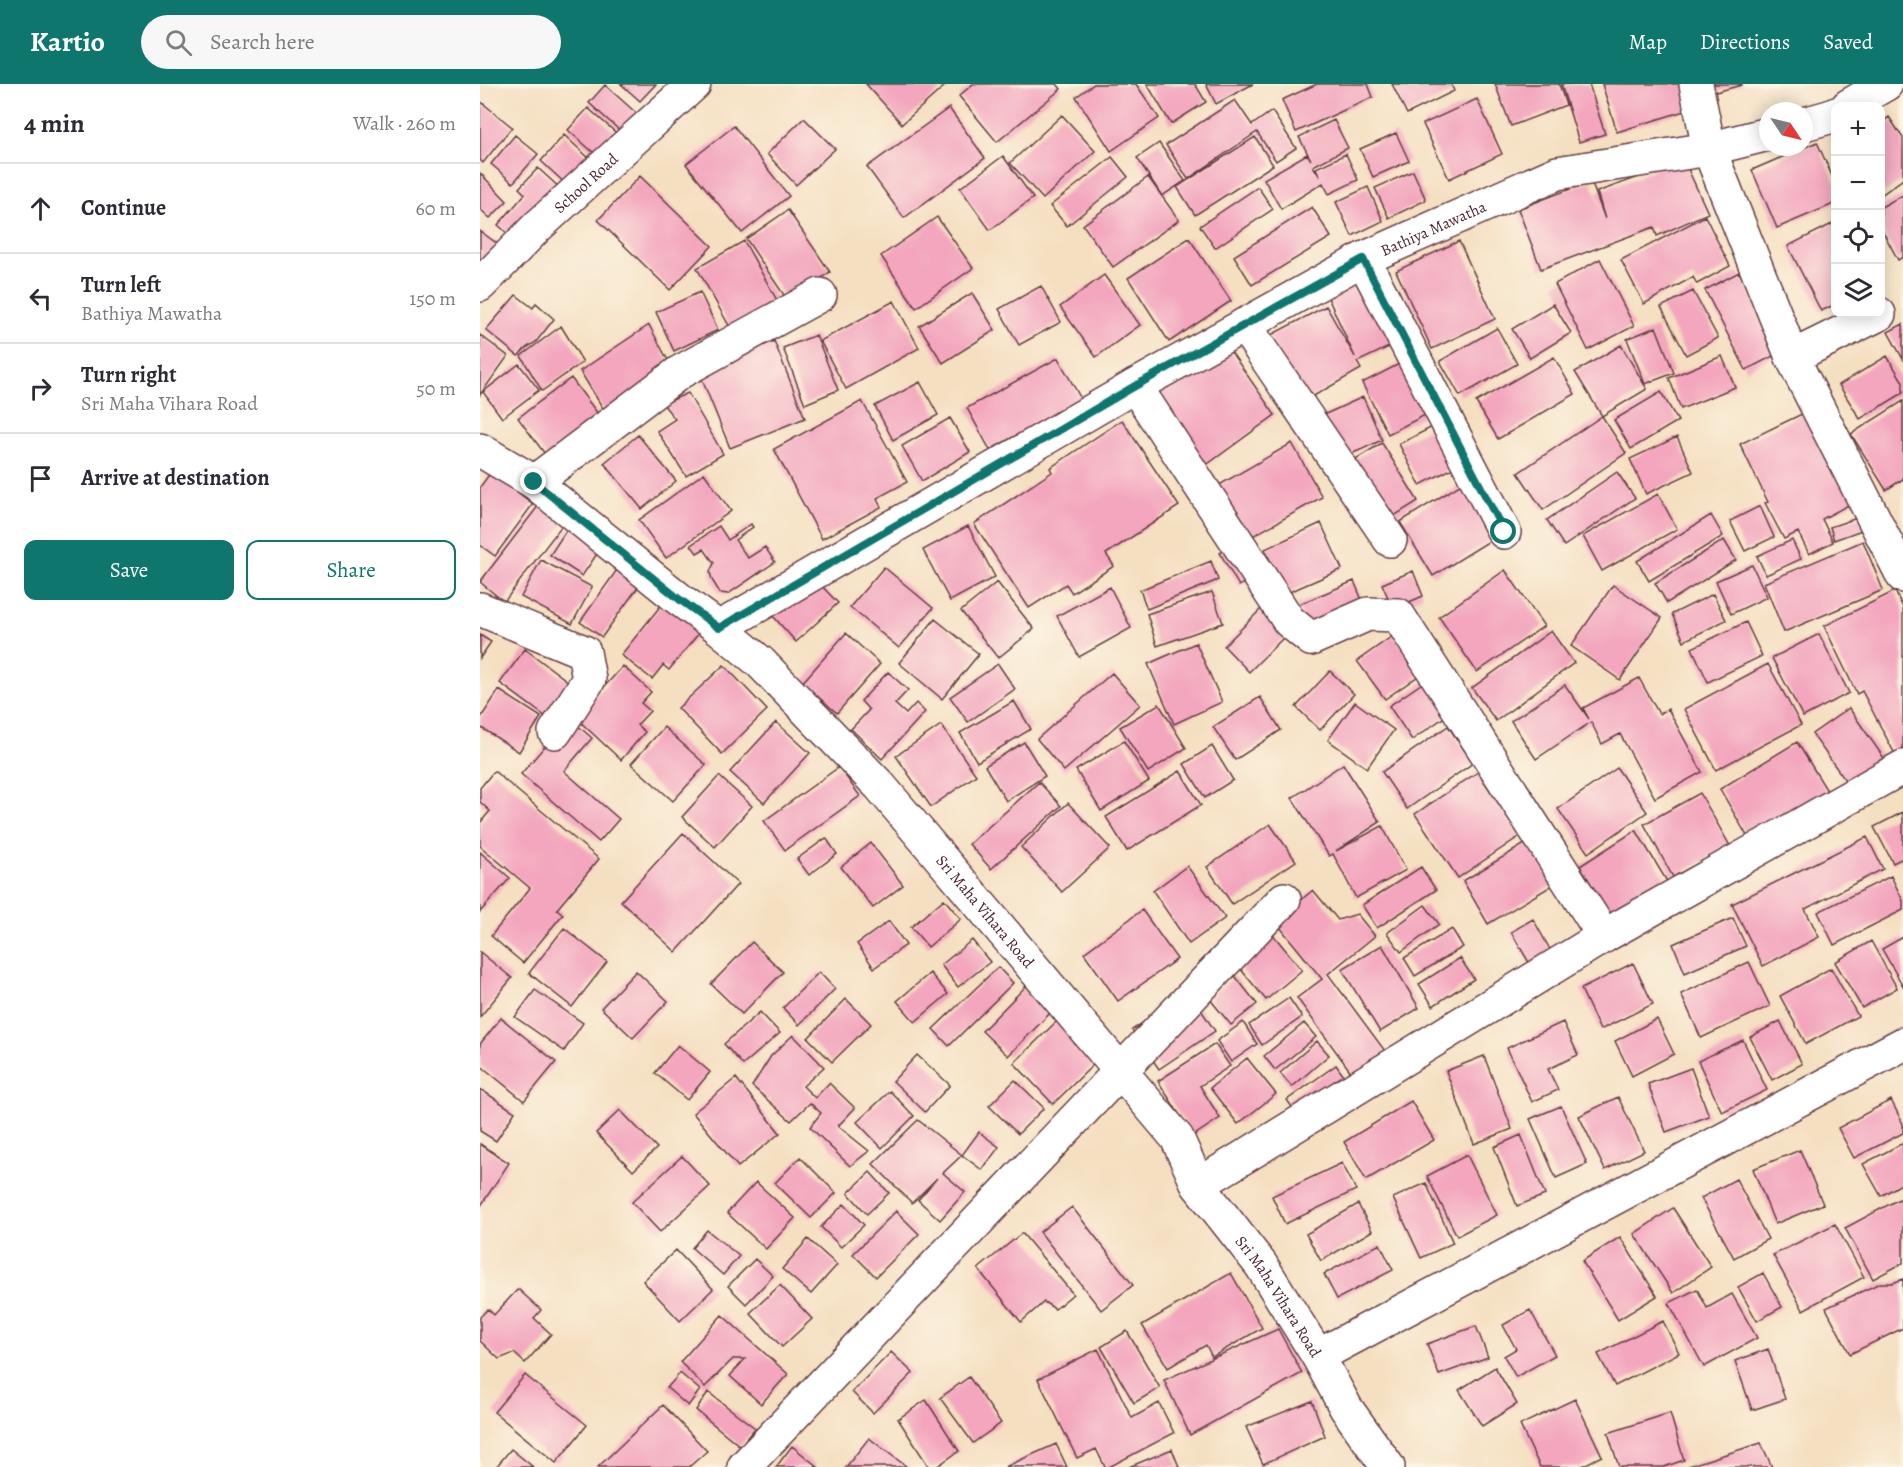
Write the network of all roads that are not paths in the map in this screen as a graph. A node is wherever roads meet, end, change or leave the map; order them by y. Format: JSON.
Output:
{"nodes":[{"id":1,"x":694,"y":84,"type":"edge"},
{"id":2,"x":1696,"y":84,"type":"edge"},
{"id":3,"x":1886,"y":84,"type":"edge"},
{"id":4,"x":1855,"y":102,"type":"edge"},
{"id":5,"x":1831,"y":116,"type":"edge"},
{"id":6,"x":1813,"y":121,"type":"edge"},
{"id":7,"x":1759,"y":136,"type":"edge"},
{"id":8,"x":1708,"y":149,"type":"junction"},
{"id":9,"x":1363,"y":259,"type":"junction"},
{"id":10,"x":480,"y":285,"type":"edge"},
{"id":11,"x":820,"y":296,"type":"dead end"},
{"id":12,"x":1903,"y":301,"type":"edge"},
{"id":13,"x":1885,"y":310,"type":"edge"},
{"id":14,"x":1870,"y":318,"type":"edge"},
{"id":15,"x":1244,"y":325,"type":"junction"},
{"id":16,"x":1792,"y":357,"type":"junction"},
{"id":17,"x":1135,"y":386,"type":"junction"},
{"id":18,"x":480,"y":450,"type":"edge"},
{"id":19,"x":534,"y":482,"type":"junction"},
{"id":20,"x":1504,"y":532,"type":"dead end"},
{"id":21,"x":1390,"y":540,"type":"dead end"},
{"id":22,"x":1903,"y":576,"type":"edge"},
{"id":23,"x":480,"y":609,"type":"edge"},
{"id":24,"x":719,"y":628,"type":"junction"},
{"id":25,"x":555,"y":732,"type":"dead end"},
{"id":26,"x":1903,"y":767,"type":"edge"},
{"id":27,"x":1284,"y":900,"type":"dead end"},
{"id":28,"x":1604,"y":936,"type":"junction"},
{"id":29,"x":1903,"y":1044,"type":"edge"},
{"id":30,"x":1122,"y":1072,"type":"junction"},
{"id":31,"x":1198,"y":1185,"type":"junction"},
{"id":32,"x":1318,"y":1356,"type":"junction"},
{"id":33,"x":1380,"y":1464,"type":"edge"},
{"id":34,"x":744,"y":1467,"type":"edge"}],
"edges":[{"from":1,"to":10,"type":"street","name":"School Road"},
{"from":2,"to":8,"type":"street"},
{"from":3,"to":4,"type":"street"},
{"from":5,"to":6,"type":"street"},
{"from":7,"to":8,"type":"street","name":"Bathiya Mawatha"},
{"from":8,"to":9,"type":"street","name":"Bathiya Mawatha"},
{"from":8,"to":16,"type":"street"},
{"from":9,"to":15,"type":"street","name":"Bathiya Mawatha"},
{"from":9,"to":20,"type":"street"},
{"from":11,"to":19,"type":"street"},
{"from":12,"to":13,"type":"street"},
{"from":14,"to":16,"type":"street"},
{"from":15,"to":17,"type":"street","name":"Bathiya Mawatha"},
{"from":15,"to":21,"type":"street"},
{"from":16,"to":22,"type":"street"},
{"from":17,"to":24,"type":"street","name":"Bathiya Mawatha"},
{"from":17,"to":28,"type":"street"},
{"from":18,"to":19,"type":"street","name":"Sri Maha Vihara Road"},
{"from":19,"to":24,"type":"street","name":"Sri Maha Vihara Road"},
{"from":23,"to":25,"type":"street"},
{"from":24,"to":30,"type":"street","name":"Sri Maha Vihara Road"},
{"from":26,"to":28,"type":"street"},
{"from":27,"to":30,"type":"street"},
{"from":28,"to":31,"type":"street"},
{"from":29,"to":32,"type":"street"},
{"from":30,"to":31,"type":"street","name":"Sri Maha Vihara Road"},
{"from":30,"to":34,"type":"street"},
{"from":31,"to":32,"type":"street","name":"Sri Maha Vihara Road"},
{"from":32,"to":33,"type":"street","name":"Sri Maha Vihara Road"}]}
